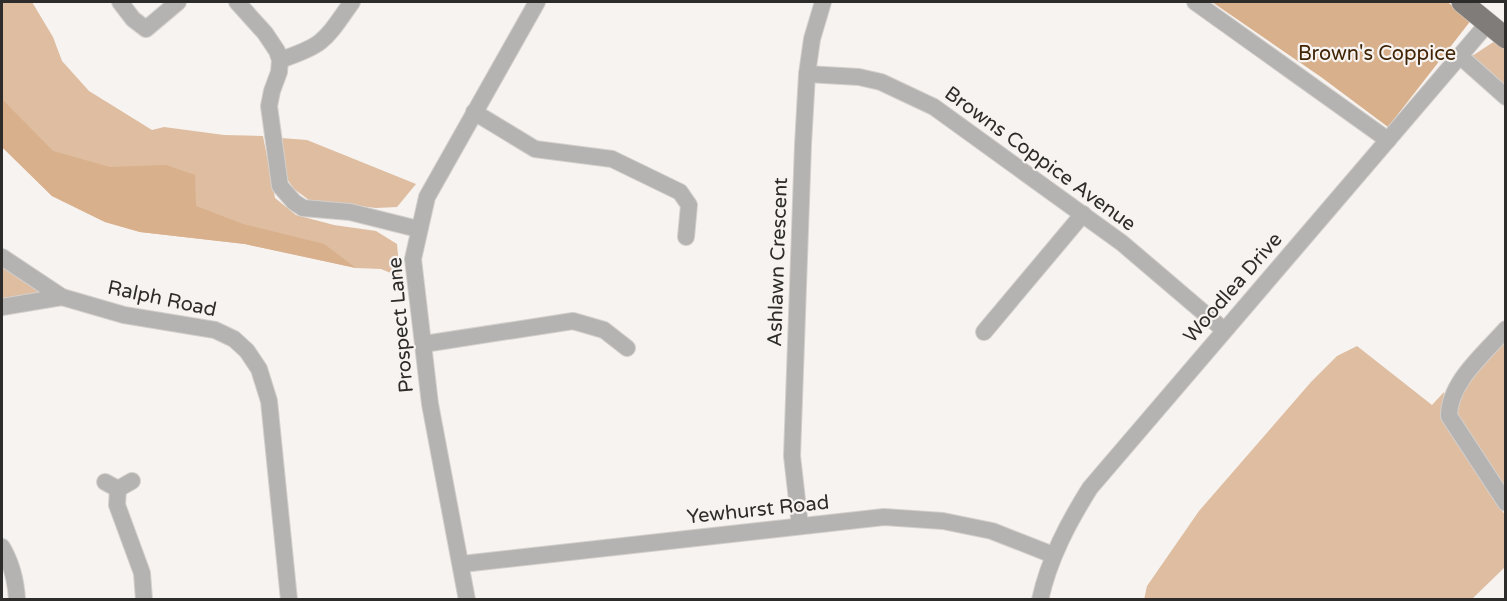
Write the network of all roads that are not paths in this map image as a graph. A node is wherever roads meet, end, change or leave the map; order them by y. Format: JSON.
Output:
{"nodes":[{"id":1,"x":120,"y":2,"type":"edge"},
{"id":2,"x":178,"y":2,"type":"edge"},
{"id":3,"x":237,"y":2,"type":"edge"},
{"id":4,"x":352,"y":2,"type":"edge"},
{"id":5,"x":537,"y":2,"type":"edge"},
{"id":6,"x":823,"y":2,"type":"edge"},
{"id":7,"x":1195,"y":2,"type":"edge"},
{"id":8,"x":1462,"y":2,"type":"edge"},
{"id":9,"x":1488,"y":22,"type":"junction"},
{"id":10,"x":1506,"y":38,"type":"edge"},
{"id":11,"x":1461,"y":57,"type":"junction"},
{"id":12,"x":280,"y":60,"type":"junction"},
{"id":13,"x":807,"y":74,"type":"junction"},
{"id":14,"x":1506,"y":97,"type":"edge"},
{"id":15,"x":474,"y":112,"type":"junction"},
{"id":16,"x":1388,"y":140,"type":"junction"},
{"id":17,"x":1083,"y":214,"type":"junction"},
{"id":18,"x":418,"y":229,"type":"junction"},
{"id":19,"x":686,"y":237,"type":"dead end"},
{"id":20,"x":2,"y":257,"type":"edge"},
{"id":21,"x":62,"y":297,"type":"junction"},
{"id":22,"x":2,"y":307,"type":"edge"},
{"id":23,"x":1506,"y":328,"type":"edge"},
{"id":24,"x":1224,"y":330,"type":"junction"},
{"id":25,"x":984,"y":332,"type":"dead end"},
{"id":26,"x":424,"y":344,"type":"junction"},
{"id":27,"x":626,"y":348,"type":"dead end"},
{"id":28,"x":118,"y":484,"type":"dead end"},
{"id":29,"x":1506,"y":503,"type":"edge"},
{"id":30,"x":800,"y":526,"type":"junction"},
{"id":31,"x":2,"y":547,"type":"edge"},
{"id":32,"x":1053,"y":555,"type":"junction"},
{"id":33,"x":462,"y":564,"type":"junction"},
{"id":34,"x":17,"y":600,"type":"edge"},
{"id":35,"x":144,"y":600,"type":"edge"},
{"id":36,"x":289,"y":600,"type":"edge"},
{"id":37,"x":467,"y":600,"type":"edge"},
{"id":38,"x":1040,"y":600,"type":"edge"}],
"edges":[{"from":1,"to":2,"type":"street"},
{"from":3,"to":12,"type":"street"},
{"from":4,"to":12,"type":"street"},
{"from":5,"to":15,"type":"street","name":"Prospect Lane"},
{"from":6,"to":13,"type":"street","name":"Ashlawn Crescent"},
{"from":7,"to":16,"type":"street"},
{"from":8,"to":9,"type":"main road"},
{"from":9,"to":10,"type":"main road"},
{"from":9,"to":11,"type":"street","name":"Woodlea Drive"},
{"from":11,"to":14,"type":"street"},
{"from":11,"to":16,"type":"street","name":"Woodlea Drive"},
{"from":12,"to":18,"type":"street"},
{"from":13,"to":17,"type":"street","name":"Browns Coppice Avenue"},
{"from":13,"to":30,"type":"street","name":"Ashlawn Crescent"},
{"from":15,"to":18,"type":"street","name":"Prospect Lane"},
{"from":15,"to":19,"type":"street"},
{"from":16,"to":24,"type":"street","name":"Woodlea Drive"},
{"from":17,"to":24,"type":"street","name":"Browns Coppice Avenue"},
{"from":17,"to":25,"type":"street"},
{"from":18,"to":26,"type":"street","name":"Prospect Lane"},
{"from":20,"to":21,"type":"street","name":"Ralph Road"},
{"from":21,"to":22,"type":"street"},
{"from":21,"to":36,"type":"street","name":"Ralph Road"},
{"from":23,"to":29,"type":"street"},
{"from":24,"to":32,"type":"street","name":"Woodlea Drive"},
{"from":26,"to":27,"type":"street"},
{"from":26,"to":33,"type":"street","name":"Prospect Lane"},
{"from":28,"to":35,"type":"street"},
{"from":30,"to":32,"type":"street","name":"Yewhurst Road"},
{"from":30,"to":33,"type":"street","name":"Yewhurst Road"},
{"from":31,"to":34,"type":"street"},
{"from":32,"to":38,"type":"street","name":"Woodlea Drive"},
{"from":33,"to":37,"type":"street","name":"Prospect Lane"}]}
